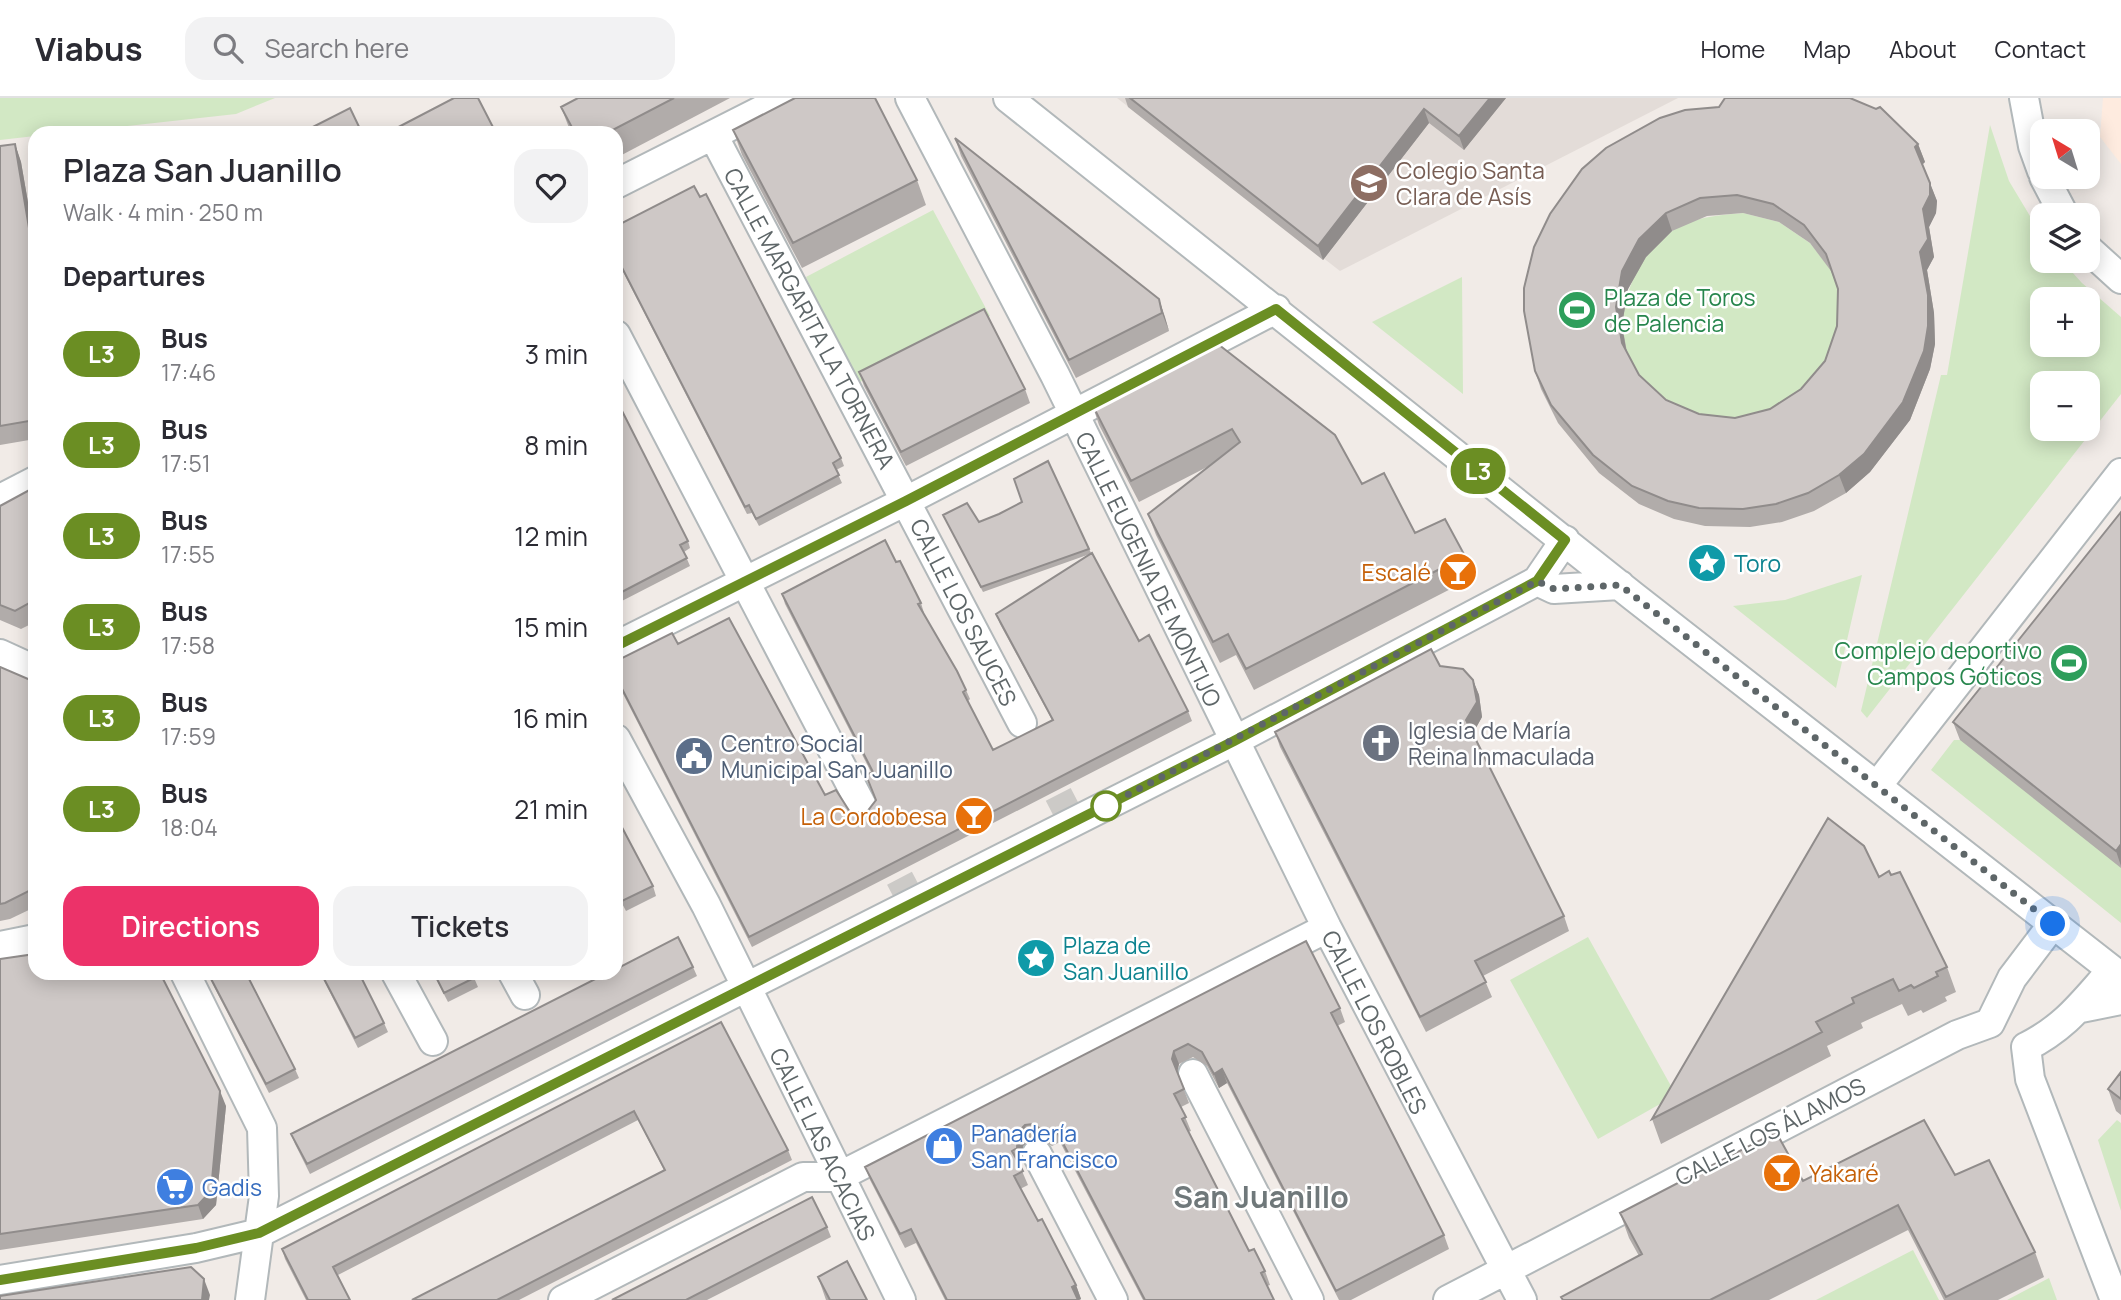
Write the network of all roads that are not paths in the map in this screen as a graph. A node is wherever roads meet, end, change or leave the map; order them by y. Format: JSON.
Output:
{"nodes":[{"id":1,"x":786,"y":98,"type":"edge"},
{"id":2,"x":910,"y":98,"type":"edge"},
{"id":3,"x":1008,"y":98,"type":"edge"},
{"id":4,"x":2024,"y":98,"type":"edge"},
{"id":5,"x":2030,"y":130,"type":"edge"},
{"id":6,"x":713,"y":135,"type":"junction"},
{"id":7,"x":623,"y":180,"type":"edge"},
{"id":8,"x":2100,"y":260,"type":"edge"},
{"id":9,"x":2121,"y":279,"type":"edge"},
{"id":10,"x":1276,"y":309,"type":"junction"},
{"id":11,"x":623,"y":348,"type":"edge"},
{"id":12,"x":1073,"y":414,"type":"junction"},
{"id":13,"x":2121,"y":473,"type":"edge"},
{"id":14,"x":28,"y":485,"type":"edge"},
{"id":15,"x":0,"y":499,"type":"edge"},
{"id":16,"x":906,"y":501,"type":"junction"},
{"id":17,"x":1565,"y":540,"type":"junction"},
{"id":18,"x":745,"y":580,"type":"junction"},
{"id":19,"x":1537,"y":581,"type":"junction"},
{"id":20,"x":1620,"y":585,"type":"junction"},
{"id":21,"x":623,"y":642,"type":"edge"},
{"id":22,"x":0,"y":653,"type":"edge"},
{"id":23,"x":28,"y":664,"type":"edge"},
{"id":24,"x":1021,"y":723,"type":"dead end"},
{"id":25,"x":1234,"y":741,"type":"junction"},
{"id":26,"x":623,"y":755,"type":"edge"},
{"id":27,"x":1877,"y":786,"type":"junction"},
{"id":28,"x":863,"y":808,"type":"dead end"},
{"id":29,"x":2053,"y":924,"type":"junction"},
{"id":30,"x":1326,"y":928,"type":"junction"},
{"id":31,"x":28,"y":940,"type":"edge"},
{"id":32,"x":0,"y":946,"type":"edge"},
{"id":33,"x":2116,"y":974,"type":"edge"},
{"id":34,"x":189,"y":980,"type":"edge"},
{"id":35,"x":400,"y":980,"type":"edge"},
{"id":36,"x":745,"y":988,"type":"junction"},
{"id":37,"x":2121,"y":999,"type":"edge"},
{"id":38,"x":2081,"y":1008,"type":"junction"},
{"id":39,"x":1990,"y":1023,"type":"junction"},
{"id":40,"x":433,"y":1041,"type":"dead end"},
{"id":41,"x":2026,"y":1047,"type":"junction"},
{"id":42,"x":1193,"y":1074,"type":"dead end"},
{"id":43,"x":1037,"y":1154,"type":"dead end"},
{"id":44,"x":838,"y":1177,"type":"junction"},
{"id":45,"x":259,"y":1233,"type":"junction"},
{"id":46,"x":1504,"y":1270,"type":"junction"},
{"id":47,"x":0,"y":1280,"type":"edge"},
{"id":48,"x":255,"y":1296,"type":"edge"},
{"id":49,"x":563,"y":1300,"type":"edge"},
{"id":50,"x":901,"y":1300,"type":"edge"},
{"id":51,"x":1113,"y":1300,"type":"edge"},
{"id":52,"x":1309,"y":1300,"type":"edge"},
{"id":53,"x":1448,"y":1300,"type":"edge"},
{"id":54,"x":1522,"y":1300,"type":"edge"},
{"id":55,"x":2115,"y":1300,"type":"edge"}],
"edges":[{"from":1,"to":6,"type":"street"},
{"from":2,"to":12,"type":"street","name":"CALLE EUGENIA DE MONTIJO"},
{"from":3,"to":10,"type":"street"},
{"from":4,"to":5,"type":"street"},
{"from":6,"to":7,"type":"street"},
{"from":6,"to":16,"type":"street","name":"CALLE MARGARITA LA TORNERA"},
{"from":8,"to":9,"type":"street"},
{"from":10,"to":12,"type":"street"},
{"from":10,"to":17,"type":"street"},
{"from":11,"to":18,"type":"street"},
{"from":12,"to":16,"type":"street"},
{"from":12,"to":25,"type":"street","name":"CALLE EUGENIA DE MONTIJO"},
{"from":13,"to":27,"type":"street"},
{"from":14,"to":15,"type":"street"},
{"from":16,"to":18,"type":"street"},
{"from":16,"to":24,"type":"street","name":"CALLE LOS SAUCES"},
{"from":17,"to":19,"type":"street"},
{"from":17,"to":20,"type":"street"},
{"from":18,"to":21,"type":"street"},
{"from":18,"to":28,"type":"street"},
{"from":19,"to":20,"type":"street"},
{"from":19,"to":25,"type":"street"},
{"from":20,"to":27,"type":"street"},
{"from":22,"to":23,"type":"street"},
{"from":25,"to":30,"type":"street","name":"CALLE LOS ROBLES"},
{"from":25,"to":36,"type":"street"},
{"from":26,"to":36,"type":"street","name":"CALLE LAS ACACIAS"},
{"from":27,"to":29,"type":"street"},
{"from":29,"to":33,"type":"street"},
{"from":29,"to":39,"type":"street"},
{"from":30,"to":44,"type":"street"},
{"from":30,"to":46,"type":"street","name":"CALLE LOS ROBLES"},
{"from":31,"to":32,"type":"street"},
{"from":33,"to":38,"type":"street"},
{"from":34,"to":45,"type":"street"},
{"from":35,"to":40,"type":"street"},
{"from":36,"to":44,"type":"street","name":"CALLE LAS ACACIAS"},
{"from":36,"to":45,"type":"street"},
{"from":37,"to":38,"type":"street"},
{"from":38,"to":41,"type":"street"},
{"from":39,"to":41,"type":"street"},
{"from":39,"to":46,"type":"street","name":"CALLE LOS ÁLAMOS"},
{"from":41,"to":55,"type":"street"},
{"from":42,"to":52,"type":"street"},
{"from":43,"to":51,"type":"street"},
{"from":44,"to":49,"type":"street"},
{"from":44,"to":50,"type":"street","name":"CALLE LAS ACACIAS"},
{"from":45,"to":47,"type":"street"},
{"from":45,"to":48,"type":"street"},
{"from":46,"to":53,"type":"street","name":"CALLE LOS ÁLAMOS"},
{"from":46,"to":54,"type":"street","name":"CALLE LOS ROBLES"}]}
